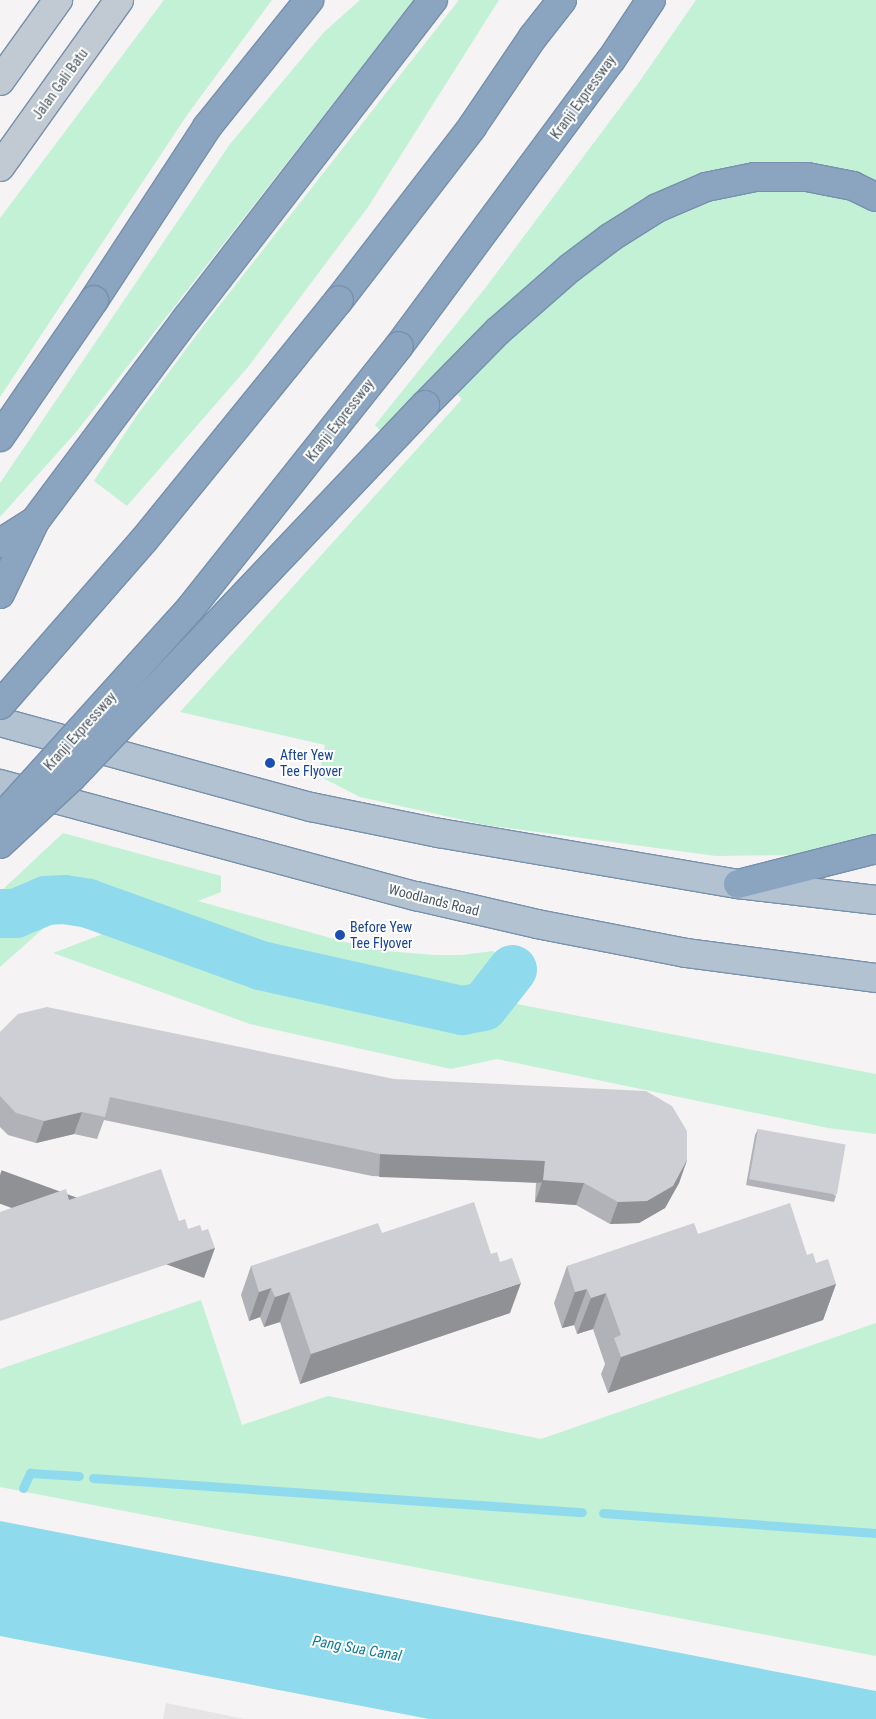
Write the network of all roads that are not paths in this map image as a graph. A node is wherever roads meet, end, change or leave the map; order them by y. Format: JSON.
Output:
{"nodes":[{"id":1,"x":58,"y":0,"type":"edge"},
{"id":2,"x":119,"y":0,"type":"edge"},
{"id":3,"x":309,"y":0,"type":"edge"},
{"id":4,"x":433,"y":0,"type":"edge"},
{"id":5,"x":548,"y":0,"type":"edge"},
{"id":6,"x":562,"y":0,"type":"edge"},
{"id":7,"x":652,"y":0,"type":"edge"},
{"id":8,"x":533,"y":36,"type":"junction"},
{"id":9,"x":0,"y":81,"type":"edge"},
{"id":10,"x":0,"y":167,"type":"edge"},
{"id":11,"x":876,"y":197,"type":"edge"},
{"id":12,"x":0,"y":437,"type":"edge"},
{"id":13,"x":35,"y":521,"type":"junction"},
{"id":14,"x":0,"y":543,"type":"edge"},
{"id":15,"x":0,"y":594,"type":"edge"},
{"id":16,"x":0,"y":705,"type":"edge"},
{"id":17,"x":0,"y":722,"type":"edge"},
{"id":18,"x":0,"y":784,"type":"edge"},
{"id":19,"x":0,"y":819,"type":"edge"},
{"id":20,"x":0,"y":844,"type":"edge"},
{"id":21,"x":876,"y":849,"type":"edge"},
{"id":22,"x":738,"y":884,"type":"junction"},
{"id":23,"x":876,"y":900,"type":"edge"},
{"id":24,"x":876,"y":978,"type":"edge"}],
"edges":[{"from":1,"to":9,"type":"street"},
{"from":2,"to":10,"type":"street","name":"Jalan Gali Batu"},
{"from":3,"to":12,"type":"highway","bridge":true},
{"from":4,"to":13,"type":"highway"},
{"from":5,"to":8,"type":"highway"},
{"from":6,"to":8,"type":"highway"},
{"from":7,"to":19,"type":"highway","name":"Kranji Expressway","bridge":true},
{"from":8,"to":16,"type":"highway","bridge":true},
{"from":11,"to":20,"type":"highway","bridge":true},
{"from":13,"to":14,"type":"highway"},
{"from":13,"to":15,"type":"highway"},
{"from":17,"to":22,"type":"main road"},
{"from":18,"to":24,"type":"main road","name":"Woodlands Road"},
{"from":21,"to":22,"type":"highway"},
{"from":22,"to":23,"type":"main road"}]}
